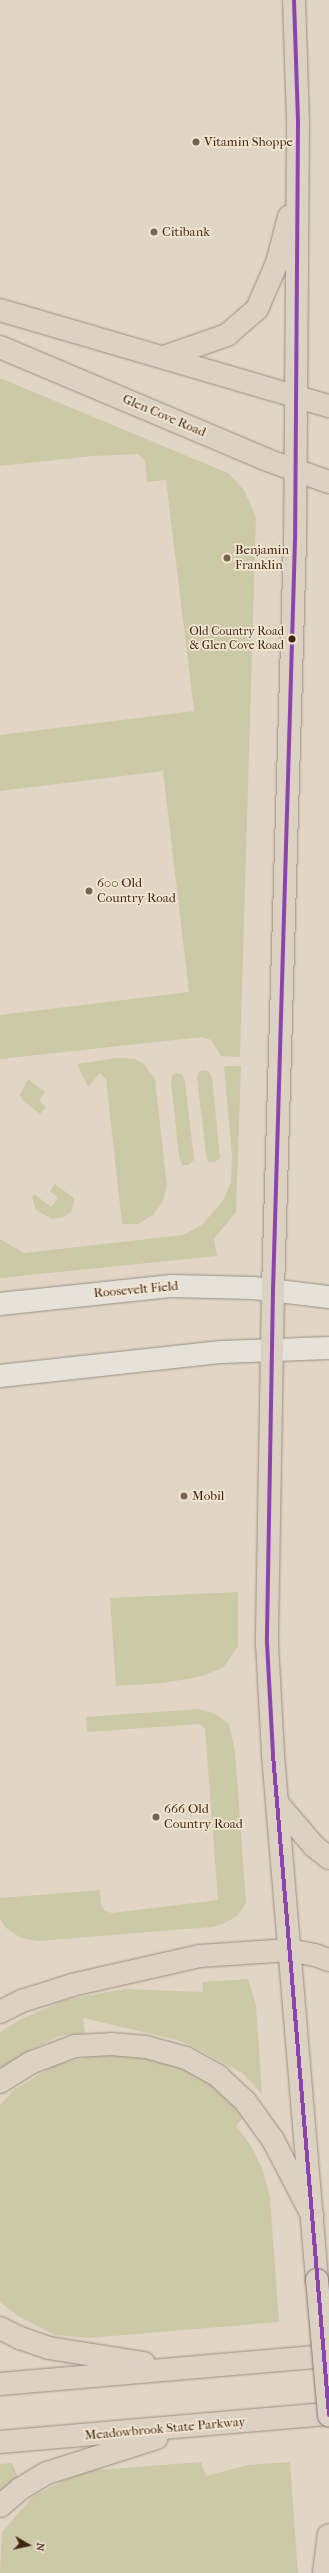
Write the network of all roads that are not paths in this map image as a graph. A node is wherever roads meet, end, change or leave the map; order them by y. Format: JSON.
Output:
{"nodes":[{"id":1,"x":294,"y":0,"type":"edge"},
{"id":2,"x":298,"y":181,"type":"junction"},
{"id":3,"x":0,"y":310,"type":"edge"},
{"id":4,"x":0,"y":347,"type":"edge"},
{"id":5,"x":164,"y":357,"type":"junction"},
{"id":6,"x":294,"y":395,"type":"junction"},
{"id":7,"x":329,"y":406,"type":"edge"},
{"id":8,"x":295,"y":471,"type":"junction"},
{"id":9,"x":329,"y":482,"type":"edge"},
{"id":10,"x":273,"y":1290,"type":"junction"},
{"id":11,"x":329,"y":1297,"type":"edge"},
{"id":12,"x":0,"y":1304,"type":"edge"},
{"id":13,"x":329,"y":1348,"type":"edge"},
{"id":14,"x":271,"y":1349,"type":"junction"},
{"id":15,"x":0,"y":1376,"type":"edge"},
{"id":16,"x":278,"y":1804,"type":"junction"},
{"id":17,"x":329,"y":1858,"type":"edge"},
{"id":18,"x":289,"y":1950,"type":"junction"},
{"id":19,"x":329,"y":1960,"type":"edge"},
{"id":20,"x":0,"y":2012,"type":"edge"},
{"id":21,"x":0,"y":2082,"type":"edge"},
{"id":22,"x":312,"y":2215,"type":"junction"},
{"id":23,"x":0,"y":2328,"type":"edge"},
{"id":24,"x":329,"y":2356,"type":"edge"},
{"id":25,"x":177,"y":2368,"type":"junction"},
{"id":26,"x":0,"y":2384,"type":"edge"},
{"id":27,"x":329,"y":2414,"type":"edge"},
{"id":28,"x":197,"y":2426,"type":"junction"},
{"id":29,"x":0,"y":2442,"type":"edge"},
{"id":30,"x":0,"y":2506,"type":"edge"},
{"id":31,"x":329,"y":2535,"type":"edge"},
{"id":32,"x":324,"y":2573,"type":"edge"}],
"edges":[{"from":1,"to":2,"type":"main road"},
{"from":2,"to":5,"type":"main road"},
{"from":2,"to":6,"type":"main road"},
{"from":3,"to":5,"type":"main road"},
{"from":4,"to":8,"type":"main road","name":"Glen Cove Road"},
{"from":5,"to":6,"type":"main road"},
{"from":6,"to":7,"type":"main road"},
{"from":6,"to":8,"type":"main road"},
{"from":8,"to":9,"type":"main road","name":"Glen Cove Road"},
{"from":8,"to":10,"type":"main road"},
{"from":10,"to":11,"type":"street","name":"Roosevelt Field"},
{"from":10,"to":12,"type":"street","name":"Roosevelt Field"},
{"from":10,"to":14,"type":"main road"},
{"from":13,"to":14,"type":"street"},
{"from":14,"to":15,"type":"street"},
{"from":14,"to":16,"type":"main road"},
{"from":16,"to":17,"type":"main road"},
{"from":16,"to":18,"type":"main road"},
{"from":18,"to":19,"type":"main road"},
{"from":18,"to":20,"type":"main road"},
{"from":18,"to":22,"type":"main road"},
{"from":21,"to":22,"type":"main road"},
{"from":22,"to":27,"type":"main road","bridge":true},
{"from":23,"to":25,"type":"main road"},
{"from":24,"to":25,"type":"main road"},
{"from":25,"to":26,"type":"main road"},
{"from":27,"to":28,"type":"main road","name":"Meadowbrook State Parkway"},
{"from":28,"to":29,"type":"main road","name":"Meadowbrook State Parkway"},
{"from":28,"to":30,"type":"main road"},
{"from":31,"to":32,"type":"main road"}]}
